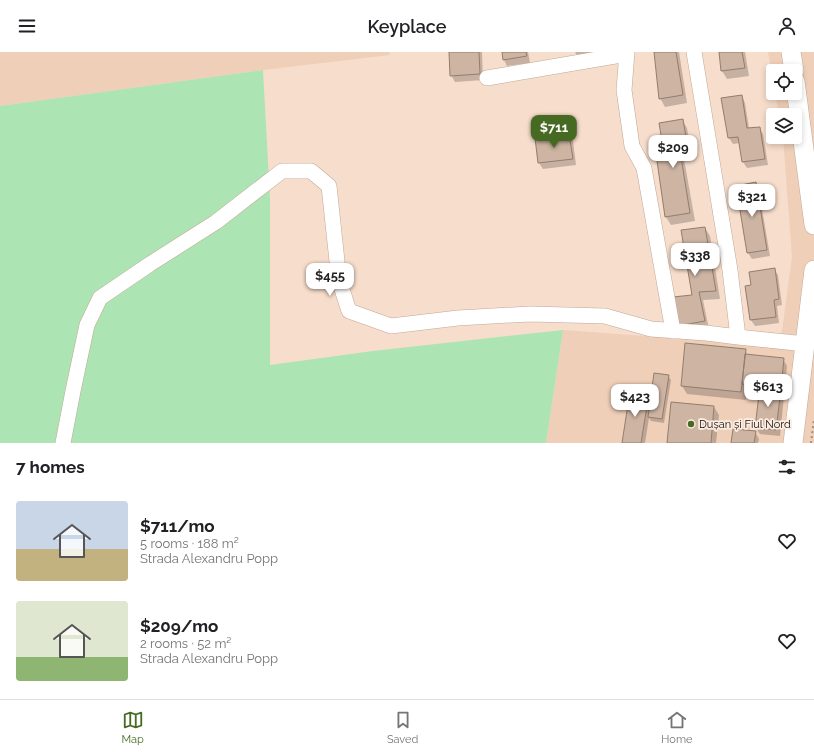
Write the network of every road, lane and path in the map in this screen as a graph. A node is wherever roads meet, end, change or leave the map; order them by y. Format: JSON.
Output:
{"nodes":[{"id":1,"x":694,"y":52,"type":"edge"},
{"id":2,"x":791,"y":52,"type":"edge"},
{"id":3,"x":627,"y":53,"type":"edge"},
{"id":4,"x":793,"y":64,"type":"edge"},
{"id":5,"x":487,"y":78,"type":"dead end"},
{"id":6,"x":798,"y":100,"type":"edge"},
{"id":7,"x":814,"y":225,"type":"edge"},
{"id":8,"x":814,"y":270,"type":"edge"},
{"id":9,"x":673,"y":331,"type":"junction"},
{"id":10,"x":738,"y":337,"type":"junction"},
{"id":11,"x":806,"y":344,"type":"junction"},
{"id":12,"x":814,"y":419,"type":"edge"},
{"id":13,"x":63,"y":443,"type":"edge"},
{"id":14,"x":793,"y":443,"type":"edge"},
{"id":15,"x":810,"y":443,"type":"edge"}],
"edges":[{"from":1,"to":10,"type":"street"},
{"from":2,"to":4,"type":"main road"},
{"from":3,"to":5,"type":"street"},
{"from":3,"to":9,"type":"street"},
{"from":6,"to":7,"type":"main road"},
{"from":8,"to":11,"type":"main road"},
{"from":9,"to":10,"type":"street"},
{"from":9,"to":13,"type":"street"},
{"from":10,"to":11,"type":"street"},
{"from":11,"to":14,"type":"main road"},
{"from":12,"to":15,"type":"path"}]}
